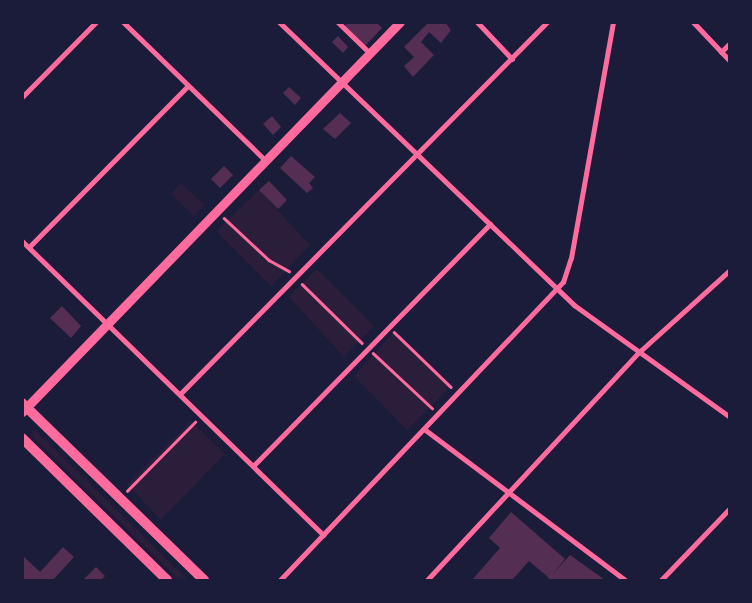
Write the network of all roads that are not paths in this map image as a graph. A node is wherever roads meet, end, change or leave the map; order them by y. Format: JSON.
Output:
{"nodes":[{"id":1,"x":96,"y":22,"type":"edge"},
{"id":2,"x":124,"y":22,"type":"edge"},
{"id":3,"x":279,"y":22,"type":"edge"},
{"id":4,"x":400,"y":22,"type":"edge"},
{"id":5,"x":477,"y":22,"type":"edge"},
{"id":6,"x":547,"y":22,"type":"edge"},
{"id":7,"x":613,"y":22,"type":"edge"},
{"id":8,"x":693,"y":22,"type":"edge"},
{"id":9,"x":340,"y":23,"type":"edge"},
{"id":10,"x":730,"y":43,"type":"edge"},
{"id":11,"x":721,"y":52,"type":"junction"},
{"id":12,"x":371,"y":54,"type":"junction"},
{"id":13,"x":512,"y":58,"type":"junction"},
{"id":14,"x":730,"y":61,"type":"edge"},
{"id":15,"x":342,"y":84,"type":"junction"},
{"id":16,"x":188,"y":86,"type":"junction"},
{"id":17,"x":22,"y":97,"type":"edge"},
{"id":18,"x":417,"y":156,"type":"junction"},
{"id":19,"x":266,"y":161,"type":"junction"},
{"id":20,"x":490,"y":224,"type":"junction"},
{"id":21,"x":22,"y":241,"type":"edge"},
{"id":22,"x":29,"y":247,"type":"junction"},
{"id":23,"x":730,"y":270,"type":"edge"},
{"id":24,"x":556,"y":289,"type":"junction"},
{"id":25,"x":107,"y":323,"type":"junction"},
{"id":26,"x":638,"y":353,"type":"junction"},
{"id":27,"x":180,"y":394,"type":"junction"},
{"id":28,"x":24,"y":407,"type":"edge"},
{"id":29,"x":730,"y":417,"type":"edge"},
{"id":30,"x":424,"y":429,"type":"junction"},
{"id":31,"x":22,"y":438,"type":"edge"},
{"id":32,"x":253,"y":466,"type":"junction"},
{"id":33,"x":508,"y":492,"type":"junction"},
{"id":34,"x":730,"y":508,"type":"edge"},
{"id":35,"x":323,"y":535,"type":"junction"},
{"id":36,"x":167,"y":580,"type":"edge"},
{"id":37,"x":204,"y":580,"type":"edge"},
{"id":38,"x":280,"y":580,"type":"edge"},
{"id":39,"x":427,"y":580,"type":"edge"},
{"id":40,"x":625,"y":580,"type":"edge"},
{"id":41,"x":661,"y":580,"type":"edge"}],
"edges":[{"from":1,"to":17,"type":"street"},
{"from":2,"to":16,"type":"street"},
{"from":3,"to":15,"type":"street"},
{"from":4,"to":12,"type":"street"},
{"from":5,"to":13,"type":"street"},
{"from":6,"to":13,"type":"street"},
{"from":7,"to":24,"type":"street"},
{"from":8,"to":11,"type":"street"},
{"from":9,"to":12,"type":"street"},
{"from":10,"to":11,"type":"street"},
{"from":11,"to":14,"type":"street"},
{"from":12,"to":15,"type":"street"},
{"from":13,"to":18,"type":"street"},
{"from":15,"to":18,"type":"street"},
{"from":15,"to":19,"type":"street"},
{"from":16,"to":19,"type":"street"},
{"from":16,"to":22,"type":"street"},
{"from":18,"to":20,"type":"street"},
{"from":18,"to":27,"type":"street"},
{"from":19,"to":25,"type":"street"},
{"from":20,"to":24,"type":"street"},
{"from":20,"to":32,"type":"street"},
{"from":21,"to":22,"type":"street"},
{"from":22,"to":25,"type":"street"},
{"from":23,"to":26,"type":"street"},
{"from":24,"to":26,"type":"street"},
{"from":24,"to":30,"type":"street"},
{"from":25,"to":27,"type":"street"},
{"from":25,"to":28,"type":"street"},
{"from":26,"to":29,"type":"street"},
{"from":26,"to":33,"type":"street"},
{"from":27,"to":32,"type":"street"},
{"from":28,"to":37,"type":"main road"},
{"from":30,"to":33,"type":"street"},
{"from":30,"to":35,"type":"street"},
{"from":31,"to":36,"type":"main road"},
{"from":32,"to":35,"type":"street"},
{"from":33,"to":39,"type":"street"},
{"from":33,"to":40,"type":"street"},
{"from":34,"to":41,"type":"street"},
{"from":35,"to":38,"type":"street"}]}
